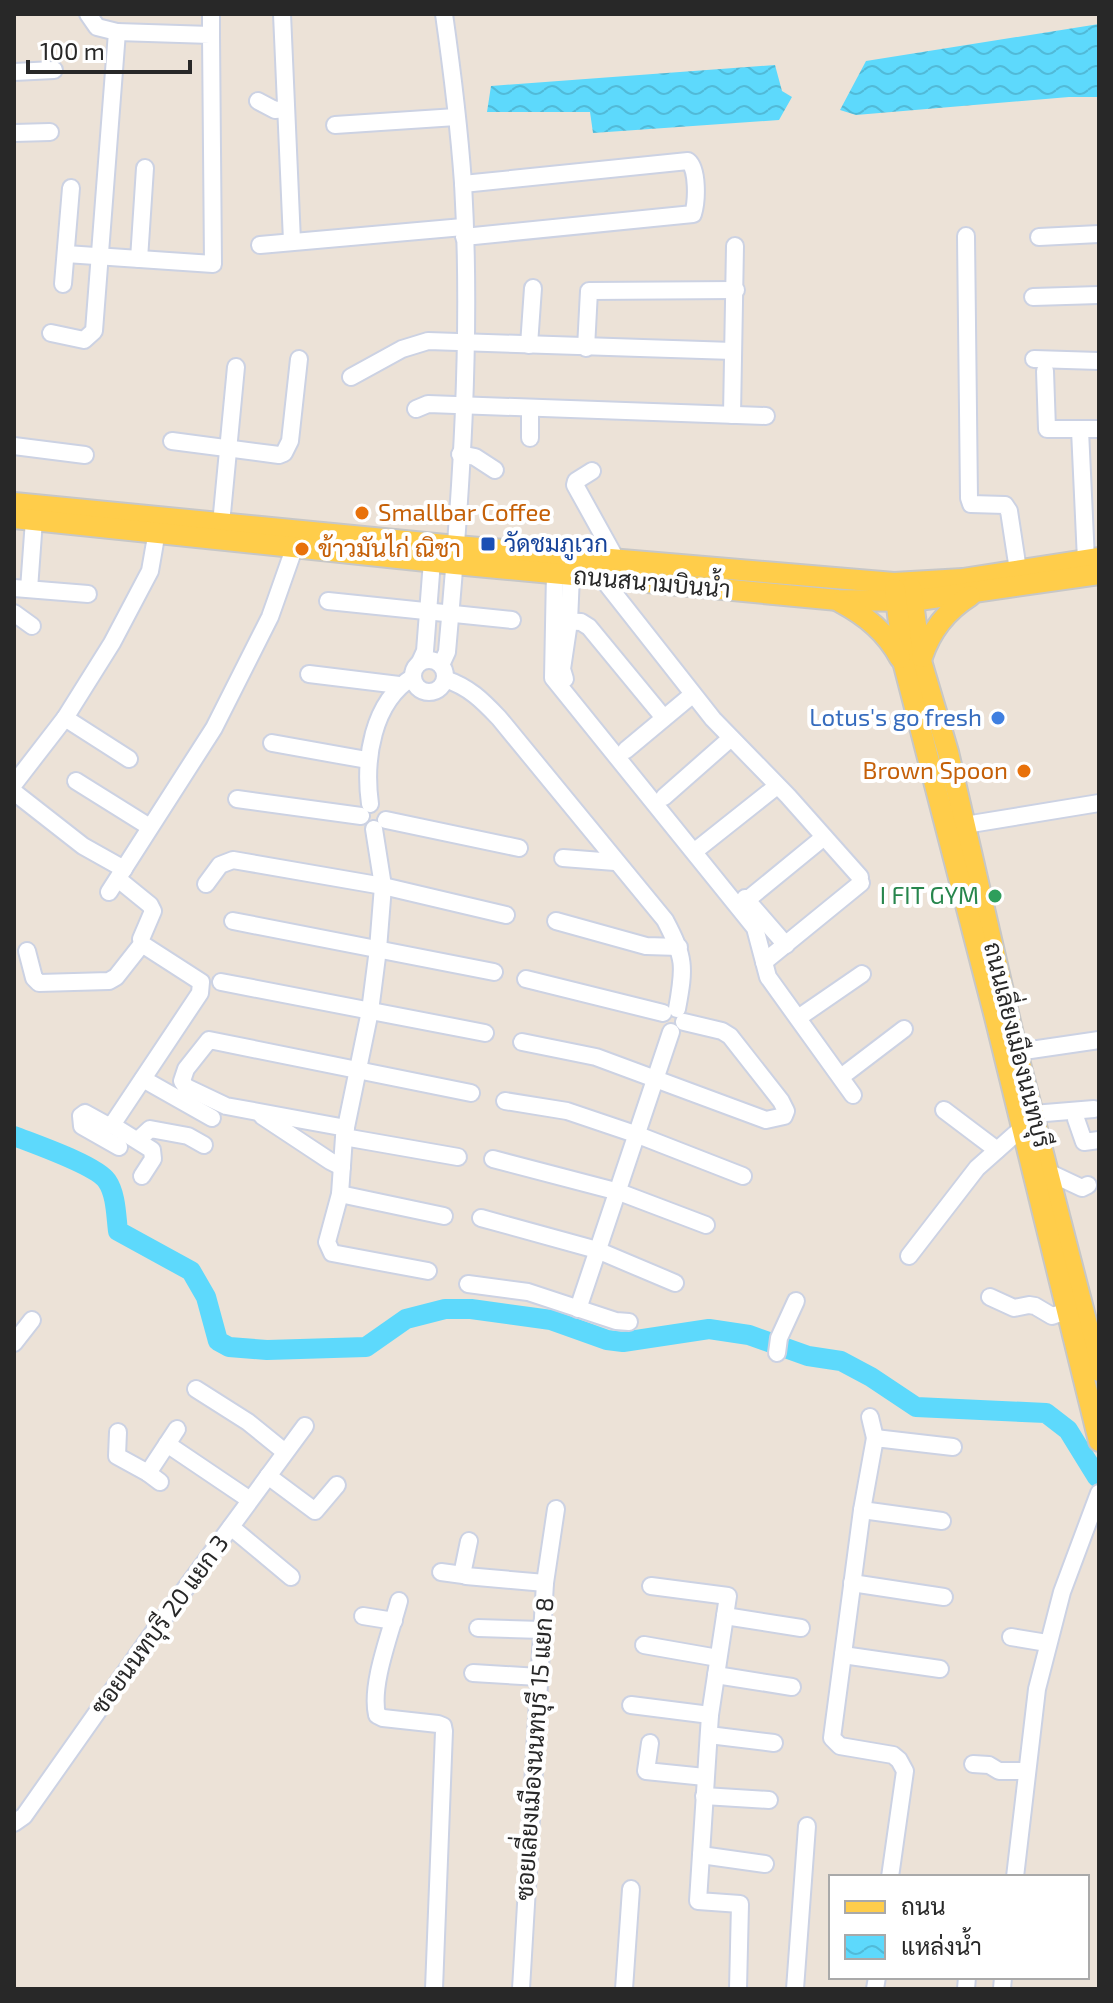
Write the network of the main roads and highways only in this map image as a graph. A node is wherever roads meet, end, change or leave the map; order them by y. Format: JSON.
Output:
{"nodes":[{"id":1,"x":14,"y":503,"type":"edge"},
{"id":2,"x":24,"y":519,"type":"edge"},
{"id":3,"x":455,"y":555,"type":"junction"},
{"id":4,"x":1095,"y":564,"type":"edge"},
{"id":5,"x":556,"y":565,"type":"junction"},
{"id":6,"x":977,"y":592,"type":"junction"},
{"id":7,"x":903,"y":593,"type":"junction"},
{"id":8,"x":838,"y":600,"type":"junction"},
{"id":9,"x":913,"y":663,"type":"junction"},
{"id":10,"x":1027,"y":1121,"type":"junction"},
{"id":11,"x":1076,"y":1315,"type":"junction"},
{"id":12,"x":1099,"y":1371,"type":"edge"},
{"id":13,"x":1099,"y":1441,"type":"edge"}],
"edges":[{"from":1,"to":3,"type":"main road","name":"ถนนสนามบินน้ำ"},
{"from":2,"to":3,"type":"main road","name":"ถนนสนามบินน้ำ"},
{"from":3,"to":5,"type":"main road","name":"ถนนสนามบินน้ำ"},
{"from":4,"to":6,"type":"main road","name":"ถนนสนามบินน้ำ"},
{"from":4,"to":7,"type":"main road","name":"ถนนสนามบินน้ำ"},
{"from":5,"to":7,"type":"main road","name":"ถนนสนามบินน้ำ"},
{"from":5,"to":8,"type":"main road","name":"ถนนสนามบินน้ำ"},
{"from":6,"to":7,"type":"main road","name":"ถนนสนามบินน้ำ"},
{"from":6,"to":9,"type":"main road"},
{"from":7,"to":8,"type":"main road","name":"ถนนสนามบินน้ำ"},
{"from":7,"to":9,"type":"main road","name":"ถนนเลี่ยงเมืองนนทบุรี"},
{"from":8,"to":9,"type":"main road"},
{"from":9,"to":10,"type":"main road","name":"ถนนเลี่ยงเมืองนนทบุรี"},
{"from":9,"to":10,"type":"main road","name":"ถนนเลี่ยงเมืองนนทบุรี"},
{"from":10,"to":11,"type":"main road","name":"ถนนเลี่ยงเมืองนนทบุรี"},
{"from":10,"to":11,"type":"main road","name":"ถนนเลี่ยงเมืองนนทบุรี"},
{"from":11,"to":12,"type":"main road","name":"ถนนเลี่ยงเมืองนนทบุรี"},
{"from":11,"to":13,"type":"main road","name":"ถนนเลี่ยงเมืองนนทบุรี"}]}
